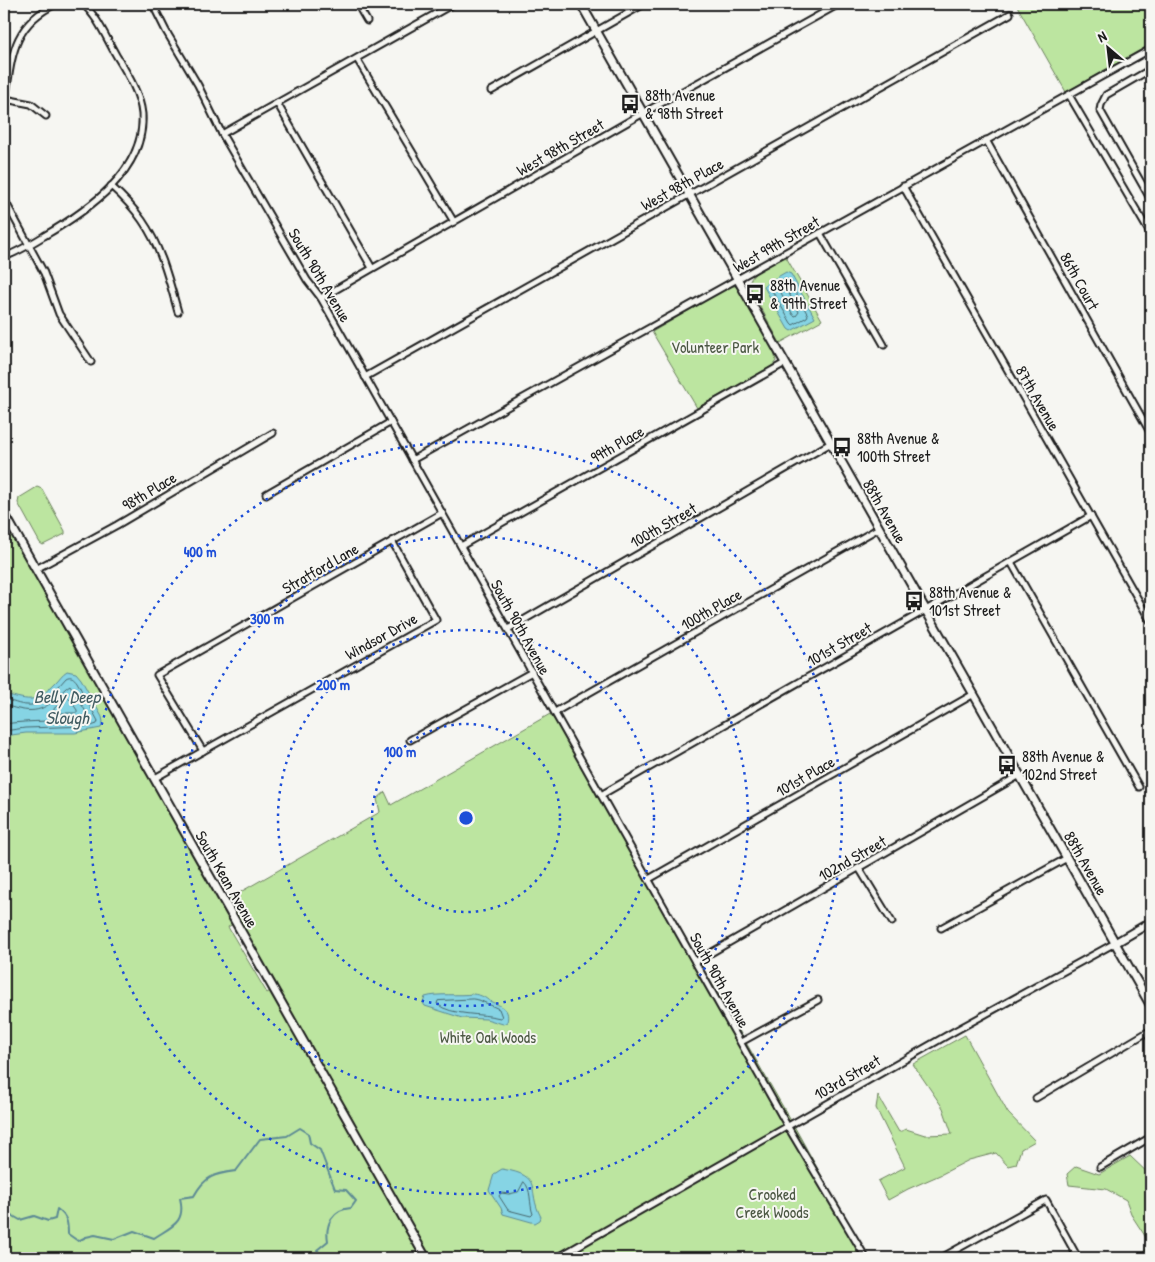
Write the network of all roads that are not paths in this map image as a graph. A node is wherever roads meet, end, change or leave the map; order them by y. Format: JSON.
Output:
{"nodes":[{"id":1,"x":56,"y":4,"type":"edge"},
{"id":2,"x":83,"y":4,"type":"edge"},
{"id":3,"x":357,"y":4,"type":"edge"},
{"id":4,"x":453,"y":4,"type":"edge"},
{"id":5,"x":580,"y":4,"type":"edge"},
{"id":6,"x":644,"y":4,"type":"edge"},
{"id":7,"x":839,"y":4,"type":"edge"},
{"id":8,"x":155,"y":9,"type":"dead end"},
{"id":9,"x":1010,"y":14,"type":"dead end"},
{"id":10,"x":367,"y":21,"type":"dead end"},
{"id":11,"x":596,"y":31,"type":"junction"},
{"id":12,"x":1151,"y":49,"type":"edge"},
{"id":13,"x":357,"y":59,"type":"junction"},
{"id":14,"x":1151,"y":69,"type":"edge"},
{"id":15,"x":491,"y":91,"type":"dead end"},
{"id":16,"x":1069,"y":95,"type":"junction"},
{"id":17,"x":5,"y":99,"type":"junction"},
{"id":18,"x":277,"y":103,"type":"junction"},
{"id":19,"x":4,"y":107,"type":"edge"},
{"id":20,"x":643,"y":114,"type":"junction"},
{"id":21,"x":46,"y":116,"type":"dead end"},
{"id":22,"x":222,"y":134,"type":"junction"},
{"id":23,"x":986,"y":140,"type":"junction"},
{"id":24,"x":111,"y":186,"type":"junction"},
{"id":25,"x":903,"y":186,"type":"junction"},
{"id":26,"x":689,"y":194,"type":"junction"},
{"id":27,"x":4,"y":199,"type":"edge"},
{"id":28,"x":1151,"y":200,"type":"edge"},
{"id":29,"x":454,"y":222,"type":"junction"},
{"id":30,"x":820,"y":233,"type":"junction"},
{"id":31,"x":1151,"y":235,"type":"edge"},
{"id":32,"x":30,"y":244,"type":"junction"},
{"id":33,"x":4,"y":258,"type":"edge"},
{"id":34,"x":372,"y":268,"type":"junction"},
{"id":35,"x":738,"y":279,"type":"junction"},
{"id":36,"x":321,"y":298,"type":"junction"},
{"id":37,"x":178,"y":312,"type":"dead end"},
{"id":38,"x":884,"y":345,"type":"dead end"},
{"id":39,"x":91,"y":362,"type":"dead end"},
{"id":40,"x":785,"y":363,"type":"junction"},
{"id":41,"x":366,"y":377,"type":"junction"},
{"id":42,"x":391,"y":422,"type":"junction"},
{"id":43,"x":273,"y":433,"type":"dead end"},
{"id":44,"x":1151,"y":434,"type":"edge"},
{"id":45,"x":831,"y":443,"type":"junction"},
{"id":46,"x":412,"y":460,"type":"junction"},
{"id":47,"x":266,"y":494,"type":"dead end"},
{"id":48,"x":4,"y":512,"type":"edge"},
{"id":49,"x":442,"y":513,"type":"junction"},
{"id":50,"x":1090,"y":516,"type":"junction"},
{"id":51,"x":879,"y":528,"type":"junction"},
{"id":52,"x":392,"y":541,"type":"junction"},
{"id":53,"x":461,"y":546,"type":"junction"},
{"id":54,"x":1011,"y":562,"type":"junction"},
{"id":55,"x":36,"y":569,"type":"junction"},
{"id":56,"x":926,"y":609,"type":"junction"},
{"id":57,"x":1151,"y":622,"type":"edge"},
{"id":58,"x":508,"y":629,"type":"junction"},
{"id":59,"x":532,"y":672,"type":"junction"},
{"id":60,"x":974,"y":694,"type":"junction"},
{"id":61,"x":554,"y":712,"type":"junction"},
{"id":62,"x":410,"y":740,"type":"dead end"},
{"id":63,"x":203,"y":751,"type":"junction"},
{"id":64,"x":1020,"y":775,"type":"junction"},
{"id":65,"x":154,"y":778,"type":"junction"},
{"id":66,"x":1139,"y":787,"type":"dead end"},
{"id":67,"x":601,"y":795,"type":"junction"},
{"id":68,"x":1067,"y":858,"type":"junction"},
{"id":69,"x":859,"y":868,"type":"junction"},
{"id":70,"x":648,"y":879,"type":"junction"},
{"id":71,"x":892,"y":922,"type":"dead end"},
{"id":72,"x":1151,"y":922,"type":"edge"},
{"id":73,"x":941,"y":928,"type":"dead end"},
{"id":74,"x":1115,"y":943,"type":"junction"},
{"id":75,"x":695,"y":962,"type":"junction"},
{"id":76,"x":818,"y":1000,"type":"dead end"},
{"id":77,"x":1151,"y":1006,"type":"edge"},
{"id":78,"x":1151,"y":1030,"type":"edge"},
{"id":79,"x":741,"y":1042,"type":"junction"},
{"id":80,"x":1036,"y":1098,"type":"dead end"},
{"id":81,"x":788,"y":1127,"type":"junction"},
{"id":82,"x":1151,"y":1136,"type":"edge"},
{"id":83,"x":1100,"y":1167,"type":"dead end"},
{"id":84,"x":426,"y":1258,"type":"edge"},
{"id":85,"x":557,"y":1258,"type":"edge"},
{"id":86,"x":866,"y":1258,"type":"edge"},
{"id":87,"x":941,"y":1258,"type":"edge"},
{"id":88,"x":1078,"y":1258,"type":"edge"}],
"edges":[{"from":1,"to":17,"type":"street"},
{"from":2,"to":24,"type":"street"},
{"from":3,"to":10,"type":"street"},
{"from":4,"to":13,"type":"street"},
{"from":5,"to":11,"type":"street","name":"88th Avenue"},
{"from":6,"to":11,"type":"street"},
{"from":7,"to":20,"type":"street","name":"West 98th Street"},
{"from":8,"to":22,"type":"street","name":"South 90th Avenue"},
{"from":9,"to":26,"type":"street","name":"West 98th Place"},
{"from":11,"to":15,"type":"street"},
{"from":11,"to":20,"type":"street","name":"88th Avenue"},
{"from":12,"to":16,"type":"street","name":"West 99th Street"},
{"from":13,"to":18,"type":"street"},
{"from":13,"to":29,"type":"street"},
{"from":14,"to":28,"type":"street"},
{"from":16,"to":23,"type":"street","name":"West 99th Street"},
{"from":16,"to":31,"type":"street"},
{"from":17,"to":19,"type":"street"},
{"from":17,"to":21,"type":"street"},
{"from":18,"to":22,"type":"street"},
{"from":18,"to":34,"type":"street"},
{"from":20,"to":26,"type":"street","name":"88th Avenue"},
{"from":20,"to":29,"type":"street","name":"West 98th Street"},
{"from":22,"to":36,"type":"street","name":"South 90th Avenue"},
{"from":23,"to":25,"type":"street","name":"West 99th Street"},
{"from":23,"to":44,"type":"street","name":"86th Court"},
{"from":24,"to":32,"type":"street"},
{"from":24,"to":37,"type":"street"},
{"from":25,"to":30,"type":"street","name":"West 99th Street"},
{"from":25,"to":50,"type":"street","name":"87th Avenue"},
{"from":26,"to":35,"type":"street","name":"88th Avenue"},
{"from":26,"to":41,"type":"street","name":"West 98th Place"},
{"from":27,"to":32,"type":"street"},
{"from":29,"to":34,"type":"street","name":"West 98th Street"},
{"from":30,"to":35,"type":"street","name":"West 99th Street"},
{"from":30,"to":38,"type":"street"},
{"from":32,"to":33,"type":"street"},
{"from":32,"to":39,"type":"street"},
{"from":34,"to":36,"type":"street","name":"West 98th Street"},
{"from":35,"to":40,"type":"street","name":"88th Avenue"},
{"from":35,"to":46,"type":"street","name":"West 99th Street"},
{"from":36,"to":41,"type":"street","name":"South 90th Avenue"},
{"from":40,"to":45,"type":"street","name":"88th Avenue"},
{"from":40,"to":53,"type":"street","name":"99th Place"},
{"from":41,"to":42,"type":"street","name":"South 90th Avenue"},
{"from":42,"to":46,"type":"street","name":"South 90th Avenue"},
{"from":42,"to":47,"type":"street"},
{"from":43,"to":55,"type":"street","name":"98th Place"},
{"from":45,"to":51,"type":"street","name":"88th Avenue"},
{"from":45,"to":58,"type":"street","name":"100th Street"},
{"from":46,"to":49,"type":"street","name":"South 90th Avenue"},
{"from":48,"to":55,"type":"street","name":"South Kean Avenue"},
{"from":49,"to":52,"type":"street","name":"Stratford Lane"},
{"from":49,"to":53,"type":"street","name":"South 90th Avenue"},
{"from":50,"to":54,"type":"street","name":"101st Street"},
{"from":50,"to":57,"type":"street","name":"87th Avenue"},
{"from":51,"to":56,"type":"street","name":"88th Avenue"},
{"from":51,"to":61,"type":"street","name":"100th Place"},
{"from":52,"to":63,"type":"street","name":"Windsor Drive"},
{"from":52,"to":63,"type":"street","name":"Stratford Lane"},
{"from":53,"to":58,"type":"street","name":"South 90th Avenue"},
{"from":54,"to":56,"type":"street","name":"101st Street"},
{"from":54,"to":66,"type":"street"},
{"from":55,"to":65,"type":"street","name":"South Kean Avenue"},
{"from":56,"to":60,"type":"street","name":"88th Avenue"},
{"from":56,"to":67,"type":"street","name":"101st Street"},
{"from":58,"to":59,"type":"street","name":"South 90th Avenue"},
{"from":59,"to":61,"type":"street","name":"South 90th Avenue"},
{"from":59,"to":62,"type":"street"},
{"from":60,"to":64,"type":"street","name":"88th Avenue"},
{"from":60,"to":70,"type":"street","name":"101st Place"},
{"from":61,"to":67,"type":"street","name":"South 90th Avenue"},
{"from":63,"to":65,"type":"street","name":"Windsor Drive"},
{"from":64,"to":68,"type":"street","name":"88th Avenue"},
{"from":64,"to":69,"type":"street","name":"102nd Street"},
{"from":65,"to":84,"type":"street","name":"South Kean Avenue"},
{"from":67,"to":70,"type":"street","name":"South 90th Avenue"},
{"from":68,"to":73,"type":"street"},
{"from":68,"to":74,"type":"street","name":"88th Avenue"},
{"from":69,"to":71,"type":"street"},
{"from":69,"to":75,"type":"street","name":"102nd Street"},
{"from":70,"to":75,"type":"street","name":"South 90th Avenue"},
{"from":72,"to":74,"type":"street","name":"103rd Street"},
{"from":74,"to":77,"type":"street","name":"88th Avenue"},
{"from":74,"to":81,"type":"street","name":"103rd Street"},
{"from":75,"to":79,"type":"street","name":"South 90th Avenue"},
{"from":76,"to":79,"type":"street"},
{"from":78,"to":80,"type":"street"},
{"from":79,"to":81,"type":"street","name":"South 90th Avenue"},
{"from":81,"to":85,"type":"street","name":"103rd Street"},
{"from":81,"to":86,"type":"street","name":"South 90th Avenue"},
{"from":82,"to":83,"type":"street"},
{"from":87,"to":88,"type":"street"}]}
